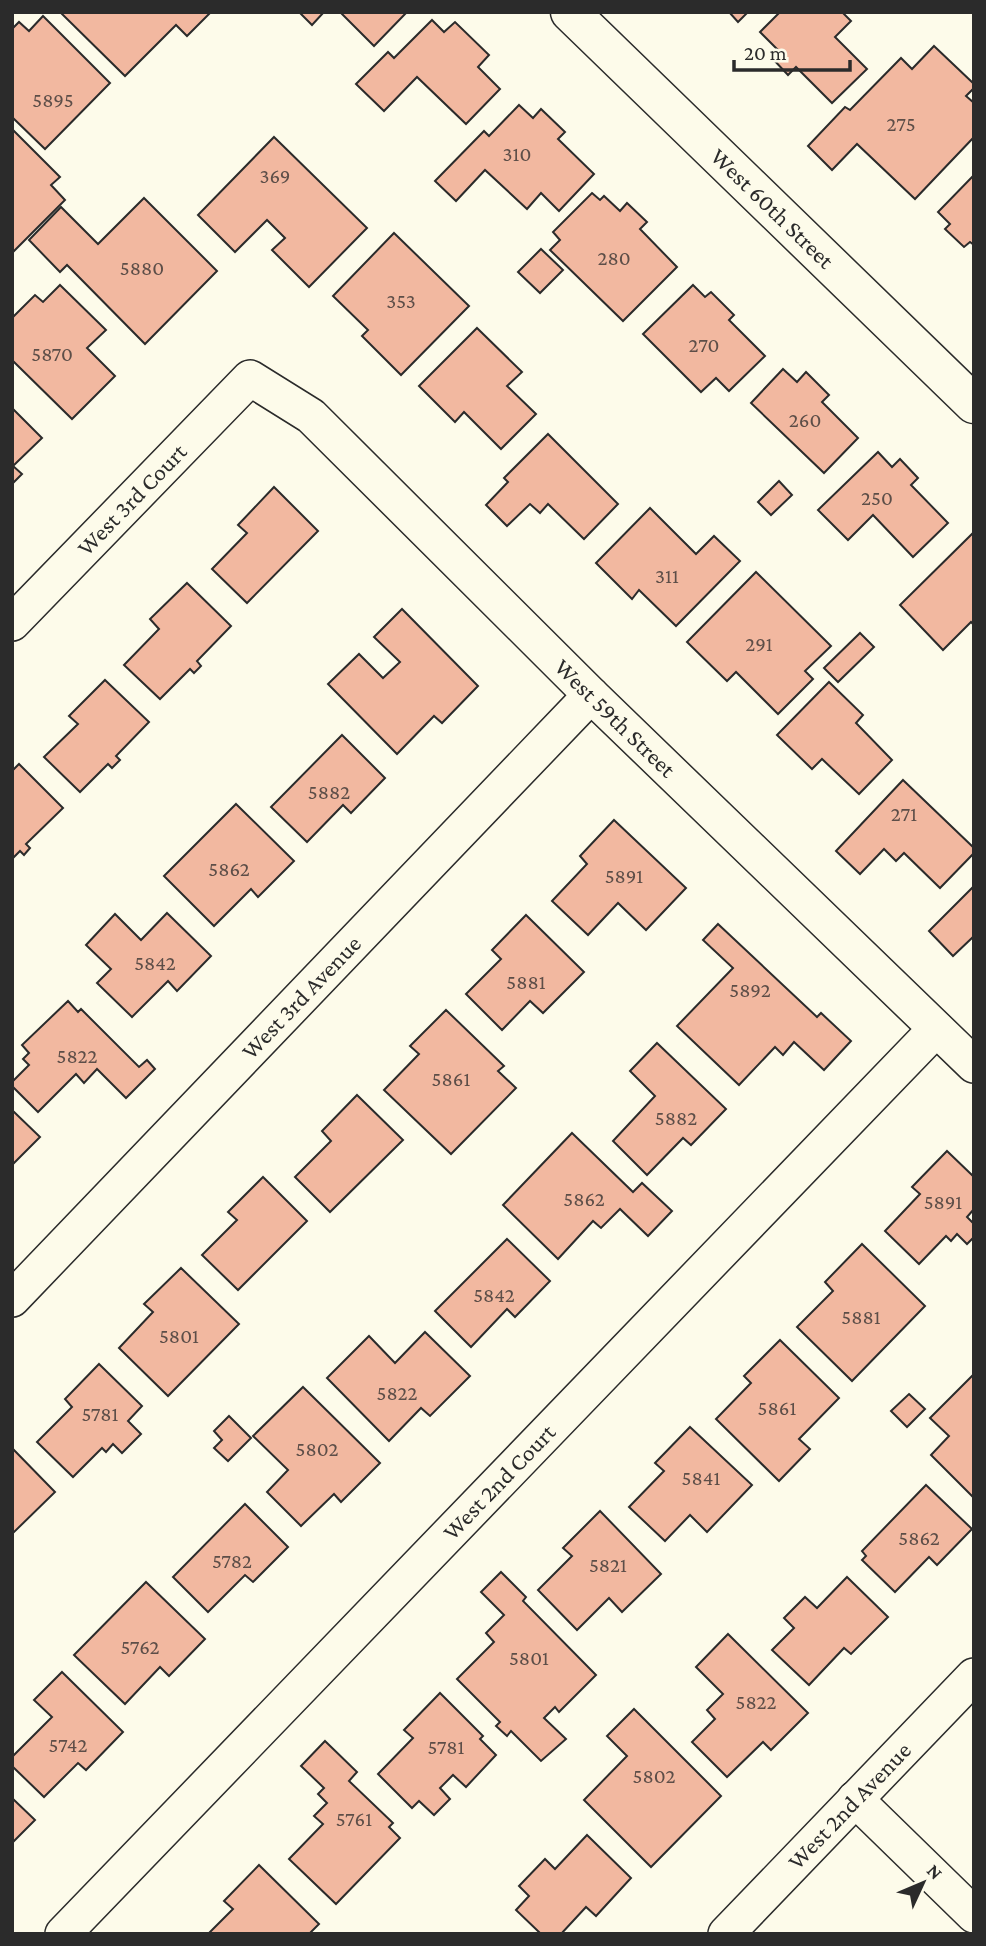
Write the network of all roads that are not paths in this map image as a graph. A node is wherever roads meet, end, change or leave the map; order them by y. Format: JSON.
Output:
{"nodes":[{"id":1,"x":570,"y":12,"type":"edge"},
{"id":2,"x":250,"y":378,"type":"joint"},
{"id":3,"x":974,"y":404,"type":"edge"},
{"id":4,"x":12,"y":623,"type":"edge"},
{"id":5,"x":591,"y":695,"type":"junction"},
{"id":6,"x":936,"y":1029,"type":"junction"},
{"id":7,"x":974,"y":1065,"type":"edge"},
{"id":8,"x":12,"y":1299,"type":"edge"},
{"id":9,"x":974,"y":1676,"type":"edge"},
{"id":10,"x":855,"y":1799,"type":"junction"},
{"id":11,"x":974,"y":1915,"type":"edge"},
{"id":12,"x":63,"y":1934,"type":"edge"},
{"id":13,"x":726,"y":1934,"type":"edge"}],
"edges":[{"from":1,"to":3,"type":"street","name":"West 60th Street"},
{"from":2,"to":4,"type":"street","name":"West 3rd Court"},
{"from":2,"to":5,"type":"street","name":"West 59th Street"},
{"from":5,"to":6,"type":"street","name":"West 59th Street"},
{"from":5,"to":8,"type":"street","name":"West 3rd Avenue"},
{"from":6,"to":7,"type":"street","name":"West 59th Street"},
{"from":6,"to":12,"type":"street","name":"West 2nd Court"},
{"from":9,"to":10,"type":"street","name":"West 2nd Avenue"},
{"from":10,"to":11,"type":"street"},
{"from":10,"to":13,"type":"street","name":"West 2nd Avenue"}]}
